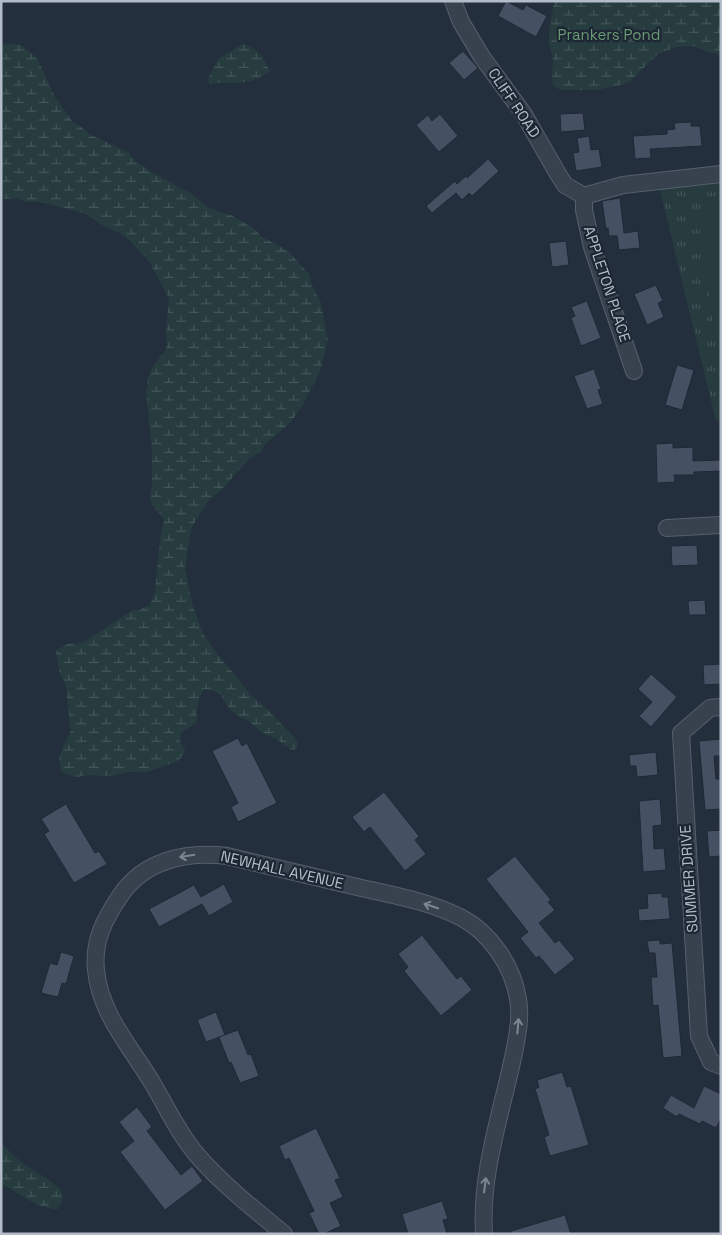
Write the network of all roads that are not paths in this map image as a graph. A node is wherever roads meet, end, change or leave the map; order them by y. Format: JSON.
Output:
{"nodes":[{"id":1,"x":453,"y":1,"type":"edge"},
{"id":2,"x":721,"y":174,"type":"edge"},
{"id":3,"x":584,"y":196,"type":"junction"},
{"id":4,"x":634,"y":371,"type":"dead end"},
{"id":5,"x":721,"y":525,"type":"edge"},
{"id":6,"x":667,"y":528,"type":"dead end"},
{"id":7,"x":721,"y":707,"type":"edge"},
{"id":8,"x":721,"y":1066,"type":"edge"},
{"id":9,"x":284,"y":1234,"type":"edge"},
{"id":10,"x":484,"y":1234,"type":"edge"}],
"edges":[{"from":1,"to":3,"type":"street","name":"CLIFF ROAD"},
{"from":2,"to":3,"type":"street"},
{"from":3,"to":4,"type":"street","name":"APPLETON PLACE"},
{"from":5,"to":6,"type":"street"},
{"from":7,"to":8,"type":"street","name":"SUMMER DRIVE"},
{"from":10,"to":9,"type":"street","name":"NEWHALL AVENUE","one_way":true}]}
